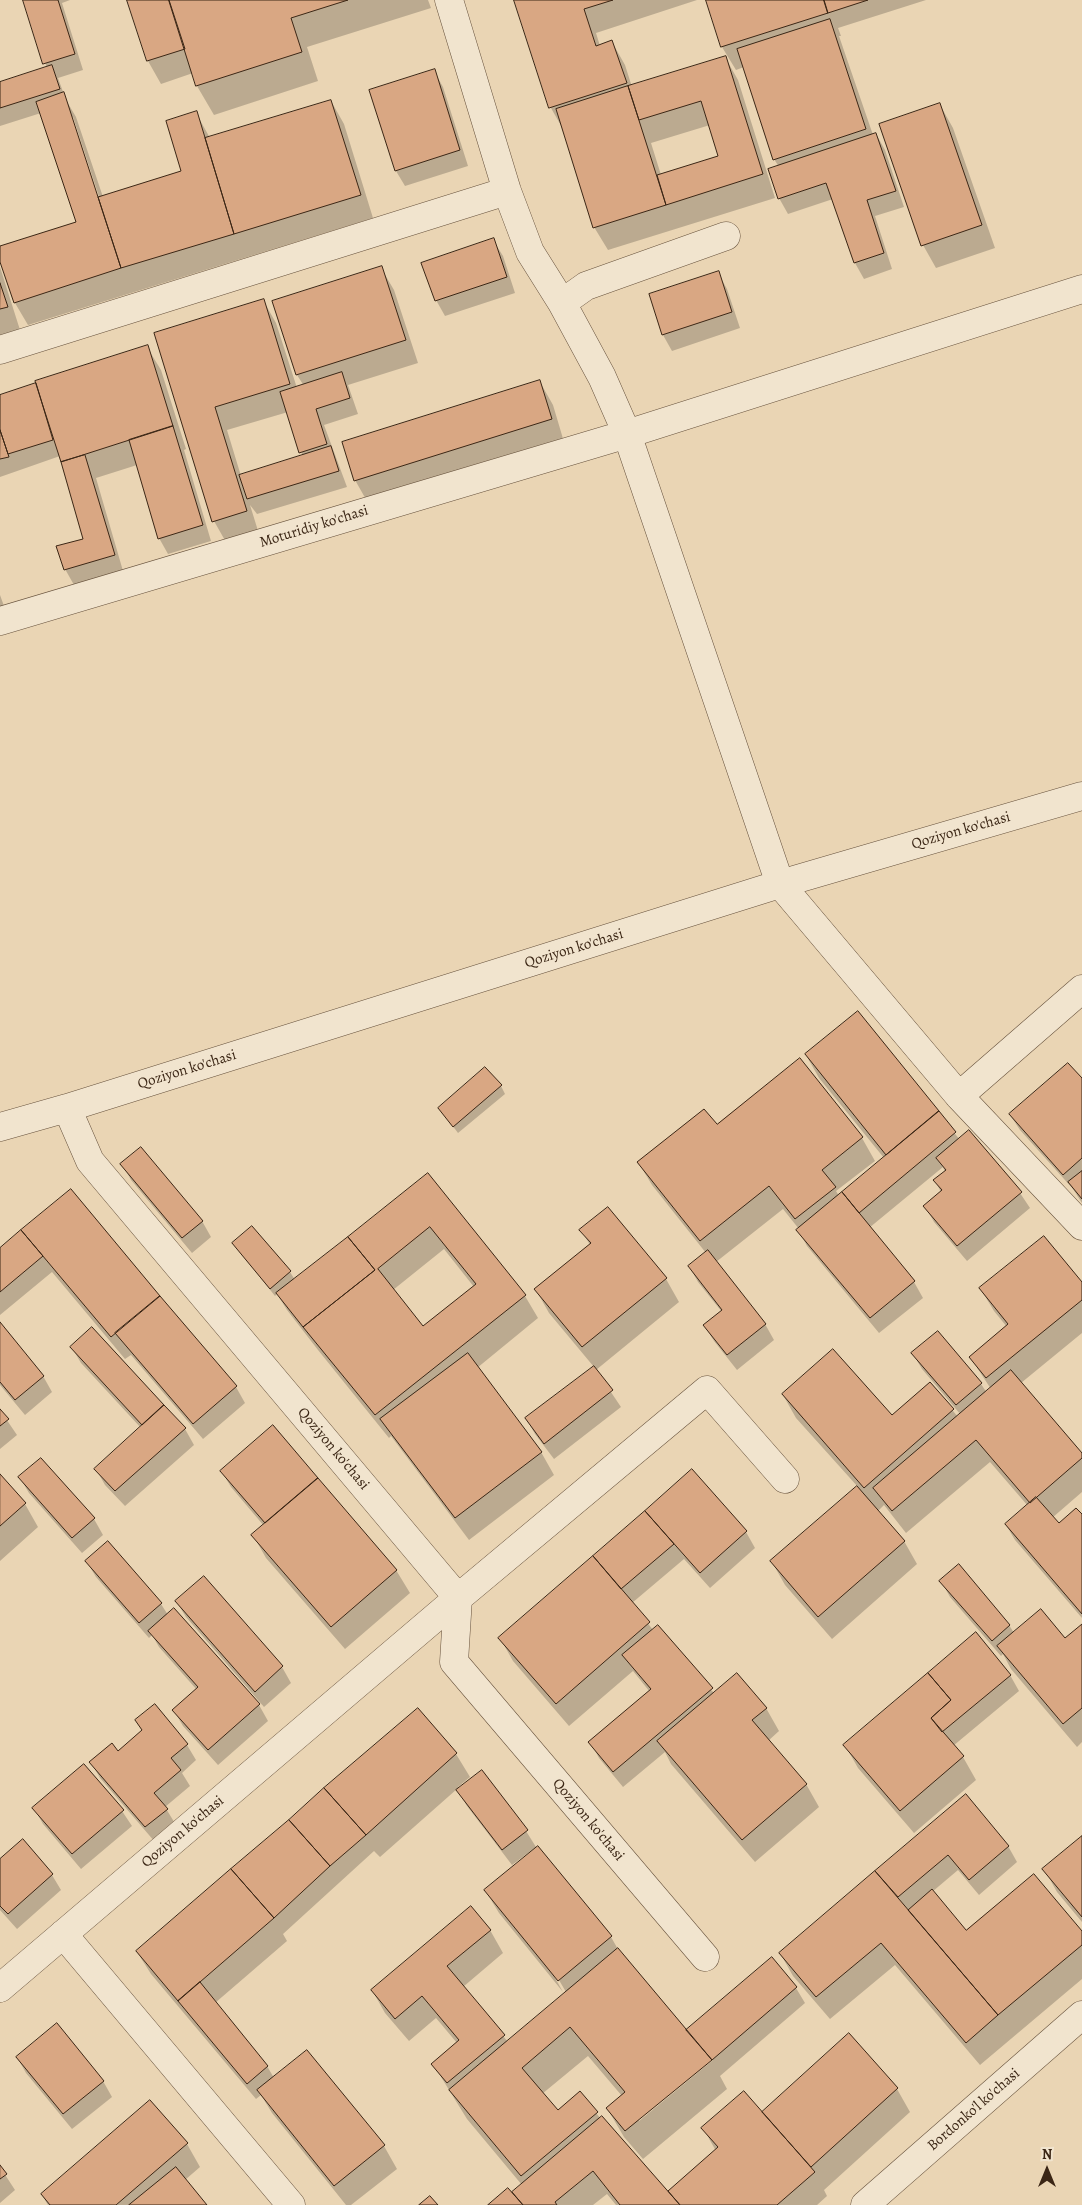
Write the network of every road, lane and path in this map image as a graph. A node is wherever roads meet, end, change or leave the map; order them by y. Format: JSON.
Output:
{"nodes":[{"id":1,"x":448,"y":0,"type":"edge"},
{"id":2,"x":507,"y":191,"type":"junction"},
{"id":3,"x":726,"y":236,"type":"dead end"},
{"id":4,"x":1082,"y":290,"type":"edge"},
{"id":5,"x":562,"y":303,"type":"junction"},
{"id":6,"x":0,"y":350,"type":"edge"},
{"id":7,"x":627,"y":434,"type":"junction"},
{"id":8,"x":0,"y":621,"type":"edge"},
{"id":9,"x":1082,"y":796,"type":"edge"},
{"id":10,"x":780,"y":884,"type":"junction"},
{"id":11,"x":1082,"y":989,"type":"edge"},
{"id":12,"x":959,"y":1096,"type":"junction"},
{"id":13,"x":67,"y":1108,"type":"junction"},
{"id":14,"x":0,"y":1127,"type":"edge"},
{"id":15,"x":1082,"y":1226,"type":"edge"},
{"id":16,"x":785,"y":1479,"type":"dead end"},
{"id":17,"x":458,"y":1598,"type":"junction"},
{"id":18,"x":62,"y":1934,"type":"junction"},
{"id":19,"x":705,"y":1957,"type":"dead end"},
{"id":20,"x":0,"y":1988,"type":"edge"},
{"id":21,"x":1082,"y":2015,"type":"edge"},
{"id":22,"x":291,"y":2205,"type":"edge"},
{"id":23,"x":865,"y":2205,"type":"edge"}],
"edges":[{"from":1,"to":2,"type":"street"},
{"from":2,"to":5,"type":"street"},
{"from":2,"to":6,"type":"street"},
{"from":3,"to":5,"type":"street"},
{"from":4,"to":7,"type":"street","name":"Moturidiy ko'chasi"},
{"from":5,"to":7,"type":"street"},
{"from":7,"to":8,"type":"street","name":"Moturidiy ko'chasi"},
{"from":7,"to":10,"type":"street"},
{"from":9,"to":10,"type":"street","name":"Qoziyon ko'chasi"},
{"from":10,"to":12,"type":"street"},
{"from":10,"to":13,"type":"street","name":"Qoziyon ko'chasi"},
{"from":11,"to":12,"type":"street"},
{"from":12,"to":15,"type":"street"},
{"from":13,"to":14,"type":"street","name":"Qoziyon ko'chasi"},
{"from":13,"to":17,"type":"street","name":"Qoziyon ko'chasi"},
{"from":16,"to":17,"type":"street","name":"Qoziyon ko'chasi"},
{"from":17,"to":18,"type":"street","name":"Qoziyon ko'chasi"},
{"from":17,"to":19,"type":"street","name":"Qoziyon ko'chasi"},
{"from":18,"to":20,"type":"street","name":"Qoziyon ko'chasi"},
{"from":18,"to":22,"type":"street"},
{"from":21,"to":23,"type":"street","name":"Bordonko'l ko'chasi"}]}
